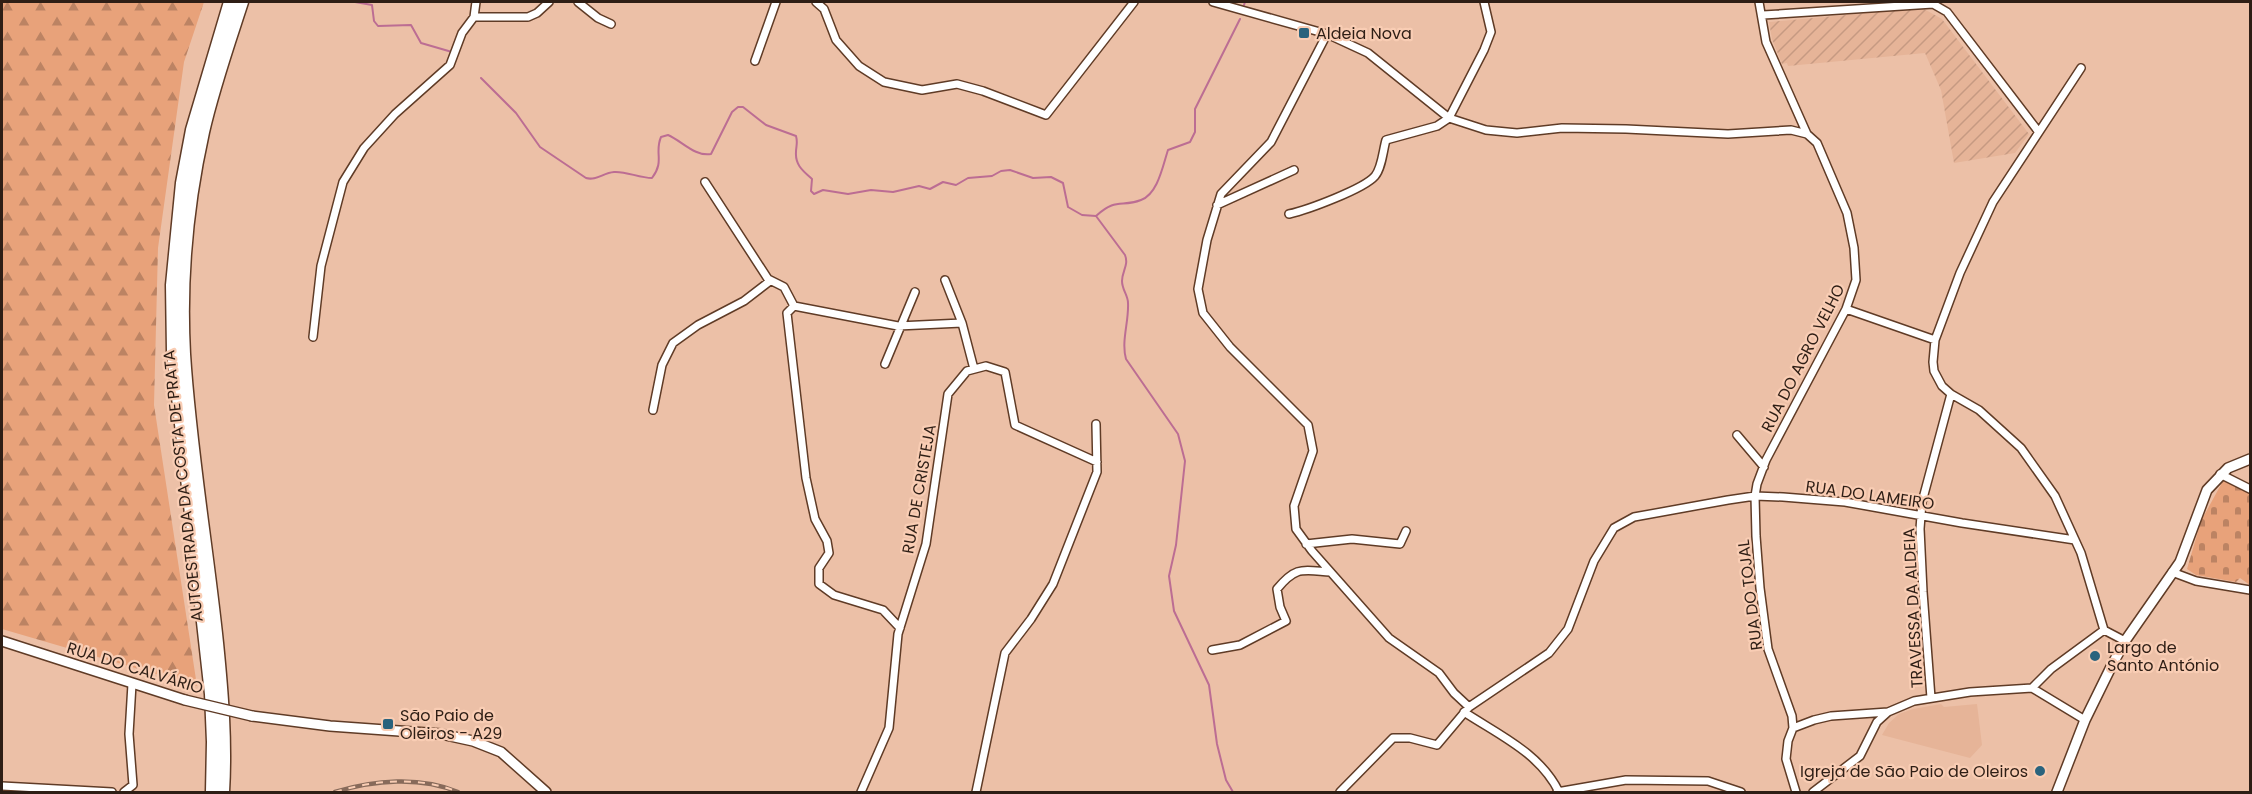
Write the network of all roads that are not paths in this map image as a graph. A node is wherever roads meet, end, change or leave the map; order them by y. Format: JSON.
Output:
{"nodes":[{"id":1,"x":230,"y":2,"type":"edge"},
{"id":2,"x":242,"y":2,"type":"edge"},
{"id":3,"x":476,"y":2,"type":"edge"},
{"id":4,"x":549,"y":2,"type":"edge"},
{"id":5,"x":578,"y":2,"type":"edge"},
{"id":6,"x":776,"y":2,"type":"edge"},
{"id":7,"x":816,"y":2,"type":"edge"},
{"id":8,"x":1134,"y":2,"type":"edge"},
{"id":9,"x":1213,"y":2,"type":"edge"},
{"id":10,"x":1484,"y":2,"type":"edge"},
{"id":11,"x":1759,"y":2,"type":"edge"},
{"id":12,"x":1763,"y":15,"type":"junction"},
{"id":13,"x":474,"y":18,"type":"junction"},
{"id":14,"x":611,"y":24,"type":"dead end"},
{"id":15,"x":1327,"y":34,"type":"junction"},
{"id":16,"x":755,"y":61,"type":"dead end"},
{"id":17,"x":2081,"y":68,"type":"dead end"},
{"id":18,"x":1449,"y":118,"type":"junction"},
{"id":19,"x":2038,"y":131,"type":"junction"},
{"id":20,"x":1807,"y":134,"type":"junction"},
{"id":21,"x":1294,"y":170,"type":"dead end"},
{"id":22,"x":705,"y":182,"type":"dead end"},
{"id":23,"x":1217,"y":205,"type":"junction"},
{"id":24,"x":1289,"y":214,"type":"dead end"},
{"id":25,"x":945,"y":280,"type":"dead end"},
{"id":26,"x":770,"y":281,"type":"junction"},
{"id":27,"x":915,"y":292,"type":"dead end"},
{"id":28,"x":794,"y":306,"type":"junction"},
{"id":29,"x":1846,"y":309,"type":"junction"},
{"id":30,"x":962,"y":323,"type":"junction"},
{"id":31,"x":902,"y":326,"type":"junction"},
{"id":32,"x":313,"y":337,"type":"dead end"},
{"id":33,"x":1935,"y":340,"type":"junction"},
{"id":34,"x":885,"y":364,"type":"dead end"},
{"id":35,"x":974,"y":369,"type":"junction"},
{"id":36,"x":1951,"y":394,"type":"junction"},
{"id":37,"x":653,"y":410,"type":"dead end"},
{"id":38,"x":1096,"y":424,"type":"dead end"},
{"id":39,"x":1737,"y":435,"type":"dead end"},
{"id":40,"x":2250,"y":459,"type":"edge"},
{"id":41,"x":1097,"y":462,"type":"junction"},
{"id":42,"x":1764,"y":467,"type":"junction"},
{"id":43,"x":2220,"y":474,"type":"junction"},
{"id":44,"x":2250,"y":489,"type":"edge"},
{"id":45,"x":1755,"y":496,"type":"junction"},
{"id":46,"x":1922,"y":516,"type":"junction"},
{"id":47,"x":1406,"y":531,"type":"dead end"},
{"id":48,"x":2075,"y":540,"type":"junction"},
{"id":49,"x":1306,"y":544,"type":"junction"},
{"id":50,"x":1330,"y":572,"type":"junction"},
{"id":51,"x":2172,"y":572,"type":"junction"},
{"id":52,"x":2250,"y":590,"type":"edge"},
{"id":53,"x":900,"y":628,"type":"junction"},
{"id":54,"x":2104,"y":630,"type":"junction"},
{"id":55,"x":2,"y":641,"type":"edge"},
{"id":56,"x":2125,"y":641,"type":"junction"},
{"id":57,"x":1212,"y":650,"type":"dead end"},
{"id":58,"x":132,"y":684,"type":"junction"},
{"id":59,"x":2032,"y":688,"type":"junction"},
{"id":60,"x":1931,"y":698,"type":"junction"},
{"id":61,"x":1466,"y":710,"type":"junction"},
{"id":62,"x":1888,"y":712,"type":"junction"},
{"id":63,"x":2085,"y":720,"type":"junction"},
{"id":64,"x":1793,"y":728,"type":"junction"},
{"id":65,"x":2,"y":786,"type":"edge"},
{"id":66,"x":112,"y":792,"type":"edge"},
{"id":67,"x":124,"y":792,"type":"edge"},
{"id":68,"x":212,"y":792,"type":"edge"},
{"id":69,"x":224,"y":792,"type":"edge"},
{"id":70,"x":546,"y":792,"type":"edge"},
{"id":71,"x":861,"y":792,"type":"edge"},
{"id":72,"x":976,"y":792,"type":"edge"},
{"id":73,"x":1340,"y":792,"type":"edge"},
{"id":74,"x":1558,"y":792,"type":"edge"},
{"id":75,"x":1741,"y":792,"type":"edge"},
{"id":76,"x":1796,"y":792,"type":"edge"},
{"id":77,"x":1813,"y":792,"type":"edge"},
{"id":78,"x":2057,"y":792,"type":"edge"}],
"edges":[{"from":1,"to":68,"type":"highway","name":"AUTOESTRADA DA COSTA DE PRATA"},
{"from":2,"to":69,"type":"highway","name":"AUTOESTRADA DA COSTA DE PRATA"},
{"from":3,"to":13,"type":"street"},
{"from":4,"to":13,"type":"street"},
{"from":5,"to":14,"type":"street"},
{"from":6,"to":16,"type":"street"},
{"from":7,"to":8,"type":"street"},
{"from":9,"to":15,"type":"street"},
{"from":10,"to":18,"type":"street"},
{"from":11,"to":12,"type":"street","name":"RUA DO AGRO VELHO"},
{"from":12,"to":19,"type":"street"},
{"from":12,"to":20,"type":"street","name":"RUA DO AGRO VELHO"},
{"from":13,"to":32,"type":"street"},
{"from":15,"to":18,"type":"street"},
{"from":15,"to":23,"type":"street"},
{"from":17,"to":19,"type":"street"},
{"from":18,"to":20,"type":"street"},
{"from":18,"to":24,"type":"street"},
{"from":19,"to":33,"type":"street"},
{"from":20,"to":29,"type":"street","name":"RUA DO AGRO VELHO"},
{"from":21,"to":23,"type":"street"},
{"from":22,"to":26,"type":"street"},
{"from":23,"to":49,"type":"street"},
{"from":25,"to":30,"type":"street"},
{"from":26,"to":28,"type":"street"},
{"from":26,"to":37,"type":"street"},
{"from":27,"to":31,"type":"street"},
{"from":28,"to":31,"type":"street"},
{"from":28,"to":53,"type":"street"},
{"from":29,"to":33,"type":"street"},
{"from":29,"to":42,"type":"street","name":"RUA DO AGRO VELHO"},
{"from":30,"to":31,"type":"street"},
{"from":30,"to":35,"type":"street"},
{"from":31,"to":34,"type":"street"},
{"from":33,"to":36,"type":"street"},
{"from":35,"to":41,"type":"street"},
{"from":35,"to":53,"type":"street","name":"RUA DE CRISTEJA"},
{"from":36,"to":46,"type":"street","name":"TRAVESSA DA ALDEIA"},
{"from":36,"to":48,"type":"street"},
{"from":38,"to":41,"type":"street"},
{"from":39,"to":42,"type":"street"},
{"from":40,"to":43,"type":"main road"},
{"from":41,"to":72,"type":"street"},
{"from":42,"to":45,"type":"street","name":"RUA DO AGRO VELHO"},
{"from":43,"to":44,"type":"street"},
{"from":43,"to":51,"type":"main road"},
{"from":45,"to":46,"type":"street","name":"RUA DO LAMEIRO"},
{"from":45,"to":61,"type":"street","name":"RUA DO LAMEIRO"},
{"from":45,"to":64,"type":"street","name":"RUA DO TOJAL"},
{"from":46,"to":48,"type":"street","name":"RUA DO LAMEIRO"},
{"from":46,"to":60,"type":"street","name":"TRAVESSA DA ALDEIA"},
{"from":47,"to":49,"type":"street"},
{"from":48,"to":54,"type":"street"},
{"from":49,"to":50,"type":"street"},
{"from":50,"to":57,"type":"street"},
{"from":50,"to":61,"type":"street"},
{"from":51,"to":52,"type":"street"},
{"from":51,"to":56,"type":"main road"},
{"from":53,"to":71,"type":"street","name":"RUA DE CRISTEJA"},
{"from":54,"to":56,"type":"street"},
{"from":54,"to":59,"type":"street"},
{"from":55,"to":58,"type":"main road","name":"RUA DO CALVÁRIO"},
{"from":56,"to":63,"type":"main road"},
{"from":58,"to":67,"type":"street"},
{"from":58,"to":70,"type":"main road","name":"RUA DO CALVÁRIO","bridge":true},
{"from":59,"to":60,"type":"street"},
{"from":59,"to":63,"type":"street"},
{"from":60,"to":62,"type":"street"},
{"from":61,"to":73,"type":"street","name":"RUA DO LAMEIRO"},
{"from":61,"to":74,"type":"street"},
{"from":62,"to":64,"type":"street"},
{"from":62,"to":77,"type":"street"},
{"from":63,"to":78,"type":"main road"},
{"from":64,"to":76,"type":"street","name":"RUA DO TOJAL"},
{"from":65,"to":66,"type":"street"},
{"from":74,"to":75,"type":"street"}]}
